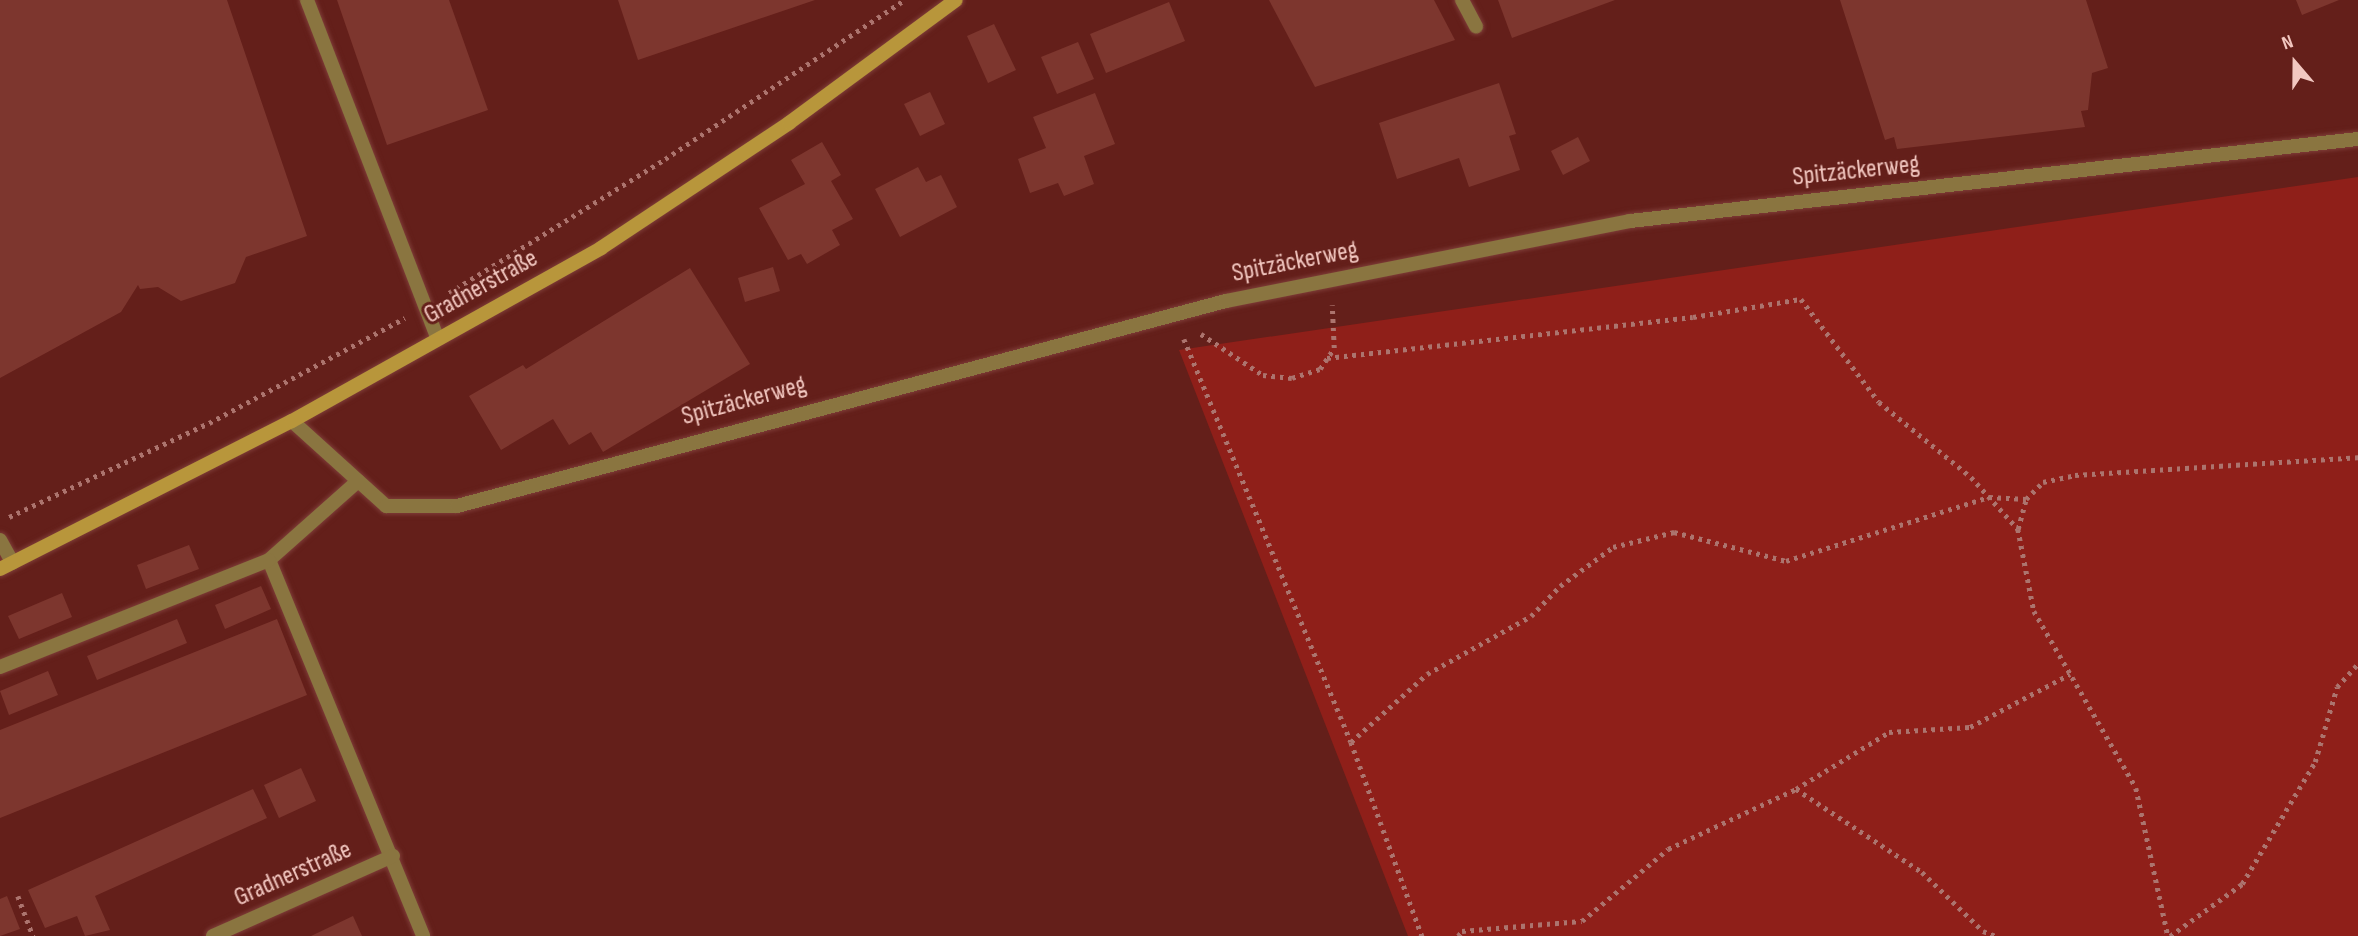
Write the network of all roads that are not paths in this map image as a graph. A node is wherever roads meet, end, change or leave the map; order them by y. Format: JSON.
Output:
{"nodes":[{"id":1,"x":307,"y":0,"type":"edge"},
{"id":2,"x":957,"y":0,"type":"edge"},
{"id":3,"x":1462,"y":0,"type":"edge"},
{"id":4,"x":1476,"y":26,"type":"dead end"},
{"id":5,"x":2358,"y":139,"type":"edge"},
{"id":6,"x":438,"y":339,"type":"junction"},
{"id":7,"x":292,"y":421,"type":"junction"},
{"id":8,"x":358,"y":481,"type":"junction"},
{"id":9,"x":0,"y":540,"type":"edge"},
{"id":10,"x":269,"y":560,"type":"junction"},
{"id":11,"x":6,"y":566,"type":"edge"},
{"id":12,"x":0,"y":667,"type":"edge"},
{"id":13,"x":393,"y":856,"type":"junction"},
{"id":14,"x":213,"y":936,"type":"edge"},
{"id":15,"x":423,"y":936,"type":"edge"}],
"edges":[{"from":1,"to":6,"type":"street"},
{"from":2,"to":6,"type":"main road","name":"Gradnerstraße"},
{"from":3,"to":4,"type":"street"},
{"from":5,"to":8,"type":"street","name":"Spitzäckerweg"},
{"from":6,"to":7,"type":"main road","name":"Gradnerstraße"},
{"from":7,"to":8,"type":"street","name":"Spitzäckerweg"},
{"from":7,"to":11,"type":"main road","name":"Gradnerstraße"},
{"from":8,"to":10,"type":"street"},
{"from":9,"to":11,"type":"street"},
{"from":10,"to":12,"type":"street"},
{"from":10,"to":13,"type":"street","name":"Gradnerstraße"},
{"from":13,"to":14,"type":"street","name":"Gradnerstraße"},
{"from":13,"to":15,"type":"street","name":"Gradnerstraße"}]}
